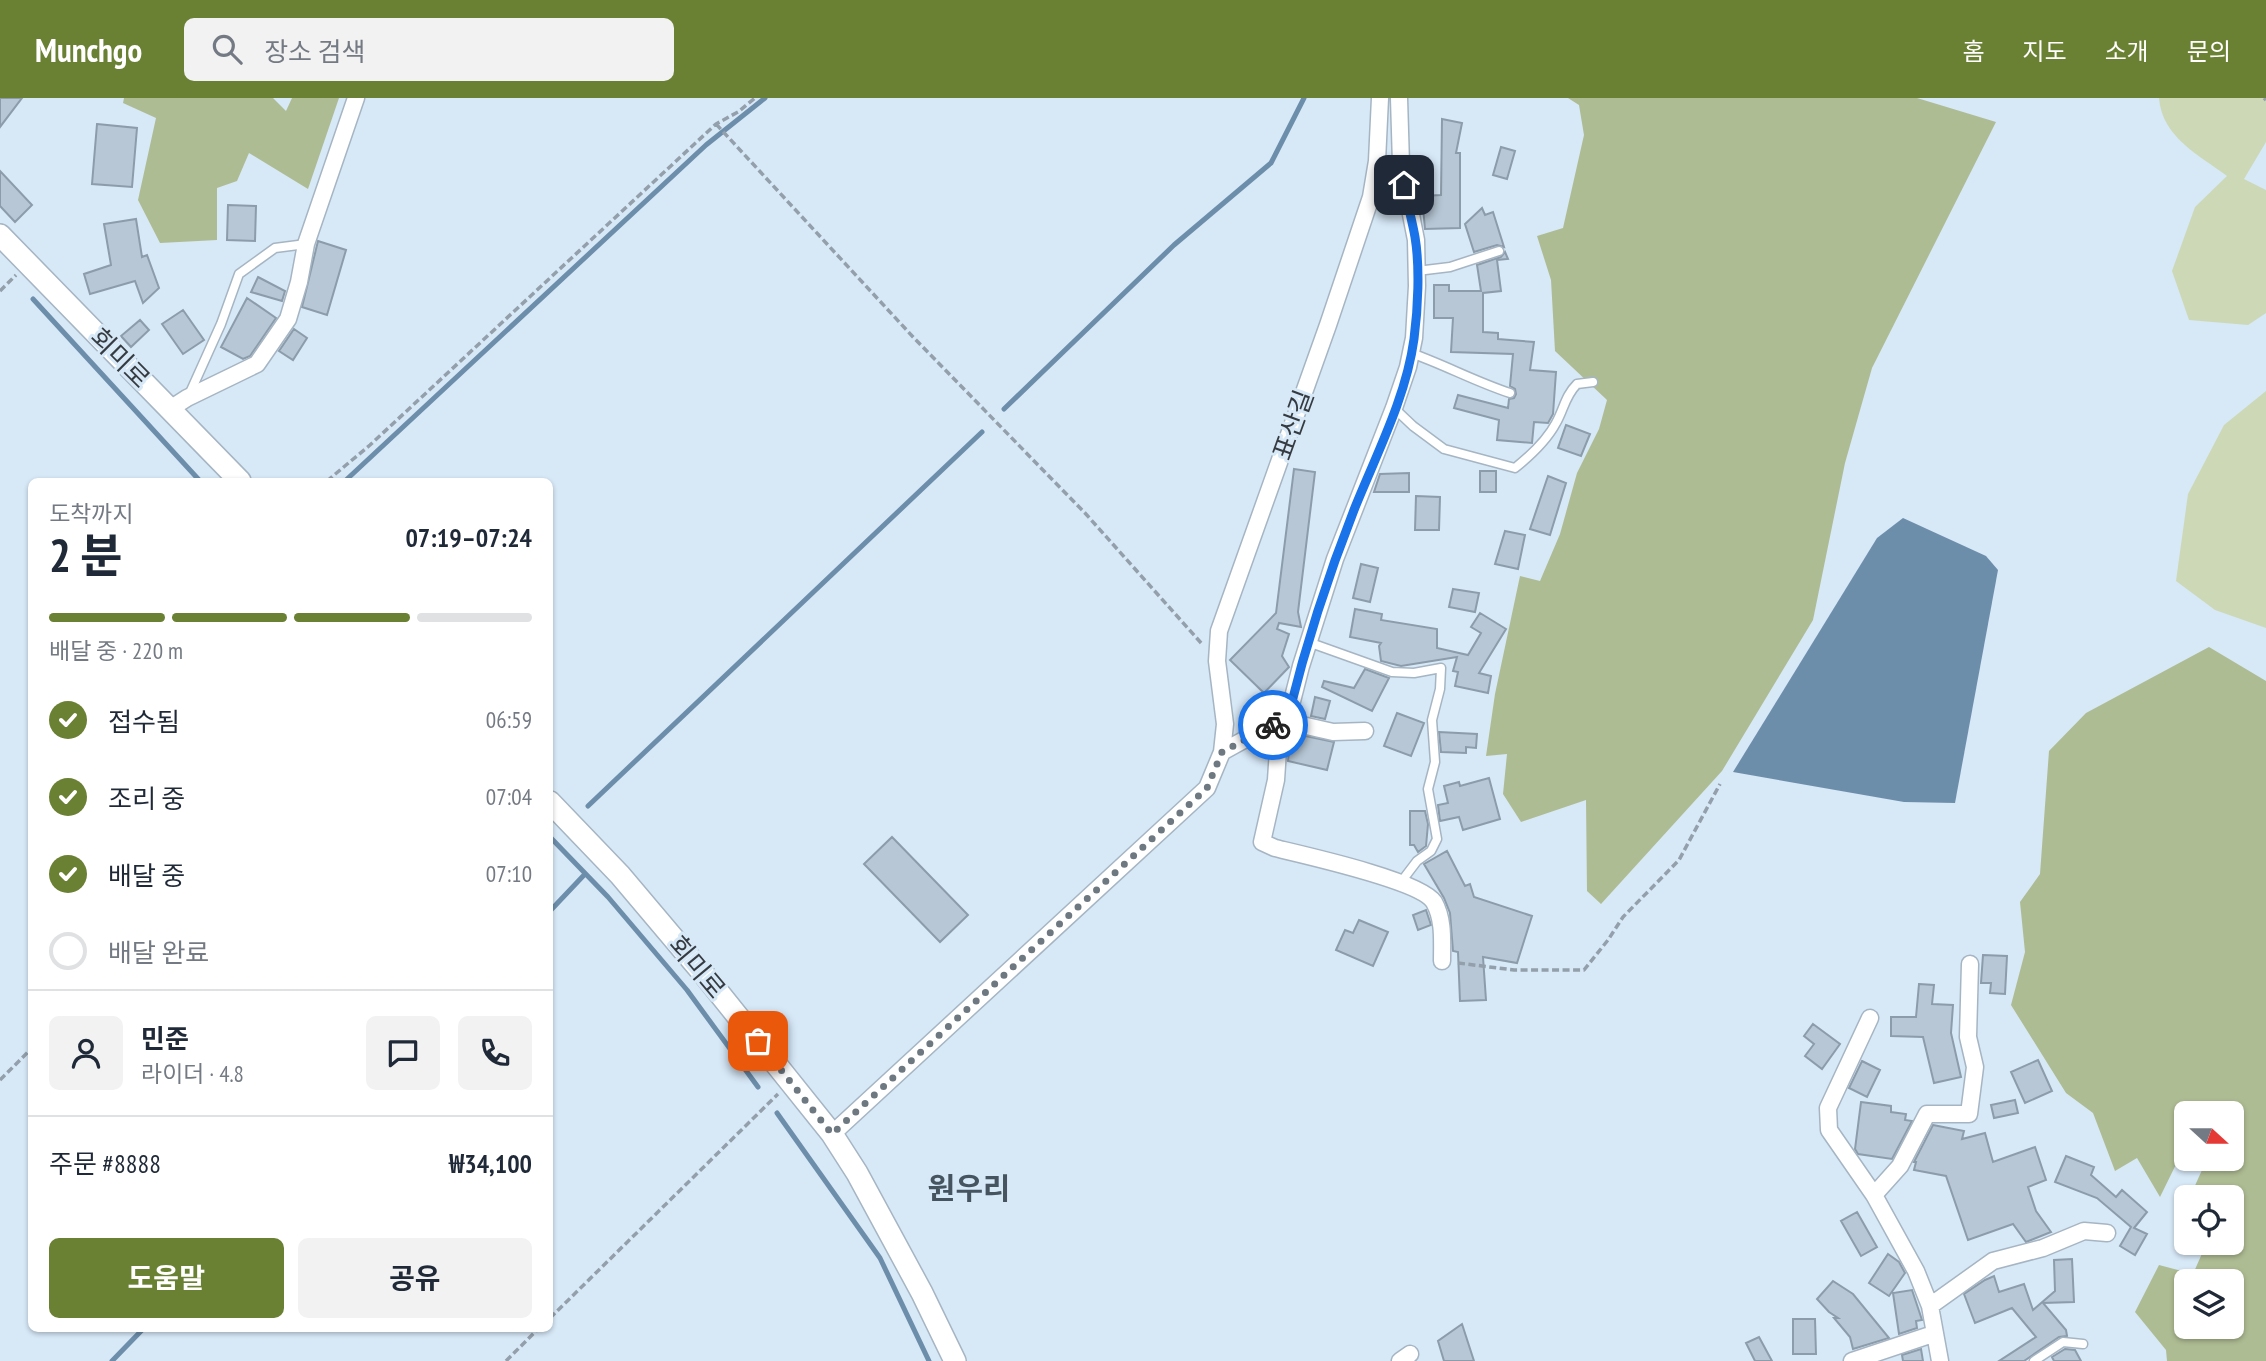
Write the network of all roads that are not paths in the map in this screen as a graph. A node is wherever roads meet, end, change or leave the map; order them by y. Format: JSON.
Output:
{"nodes":[{"id":1,"x":356,"y":98,"type":"edge"},
{"id":2,"x":1380,"y":98,"type":"edge"},
{"id":3,"x":1399,"y":98,"type":"edge"},
{"id":4,"x":0,"y":235,"type":"edge"},
{"id":5,"x":306,"y":244,"type":"junction"},
{"id":6,"x":1499,"y":251,"type":"dead end"},
{"id":7,"x":1417,"y":271,"type":"junction"},
{"id":8,"x":1411,"y":353,"type":"junction"},
{"id":9,"x":1593,"y":382,"type":"dead end"},
{"id":10,"x":1510,"y":393,"type":"dead end"},
{"id":11,"x":178,"y":403,"type":"junction"},
{"id":12,"x":1394,"y":408,"type":"junction"},
{"id":13,"x":238,"y":478,"type":"edge"},
{"id":14,"x":1308,"y":642,"type":"junction"},
{"id":15,"x":1280,"y":720,"type":"junction"},
{"id":16,"x":1365,"y":731,"type":"dead end"},
{"id":17,"x":1222,"y":752,"type":"junction"},
{"id":18,"x":553,"y":805,"type":"edge"},
{"id":19,"x":1401,"y":882,"type":"junction"},
{"id":20,"x":1442,"y":961,"type":"road end"},
{"id":21,"x":1970,"y":964,"type":"dead end"},
{"id":22,"x":1870,"y":1018,"type":"dead end"},
{"id":23,"x":832,"y":1134,"type":"junction"},
{"id":24,"x":1874,"y":1195,"type":"junction"},
{"id":25,"x":2107,"y":1233,"type":"dead end"},
{"id":26,"x":1930,"y":1306,"type":"junction"},
{"id":27,"x":1933,"y":1334,"type":"junction"},
{"id":28,"x":2083,"y":1343,"type":"dead end"},
{"id":29,"x":955,"y":1361,"type":"edge"},
{"id":30,"x":1852,"y":1361,"type":"edge"},
{"id":31,"x":1940,"y":1361,"type":"edge"},
{"id":32,"x":2034,"y":1361,"type":"edge"}],
"edges":[{"from":1,"to":5,"type":"street"},
{"from":2,"to":17,"type":"street","name":"표산길"},
{"from":3,"to":7,"type":"street"},
{"from":4,"to":11,"type":"street","name":"회미로"},
{"from":5,"to":11,"type":"lane"},
{"from":5,"to":11,"type":"street"},
{"from":6,"to":7,"type":"lane"},
{"from":7,"to":8,"type":"street"},
{"from":8,"to":10,"type":"lane"},
{"from":8,"to":12,"type":"street"},
{"from":9,"to":12,"type":"lane"},
{"from":11,"to":13,"type":"street","name":"회미로"},
{"from":12,"to":14,"type":"street"},
{"from":14,"to":15,"type":"street"},
{"from":14,"to":19,"type":"lane"},
{"from":15,"to":16,"type":"street"},
{"from":15,"to":17,"type":"street"},
{"from":15,"to":19,"type":"street"},
{"from":17,"to":23,"type":"street","name":"표산길"},
{"from":18,"to":23,"type":"street","name":"회미로"},
{"from":19,"to":20,"type":"street"},
{"from":21,"to":24,"type":"street"},
{"from":22,"to":24,"type":"street"},
{"from":23,"to":29,"type":"street","name":"회미로"},
{"from":24,"to":26,"type":"street"},
{"from":25,"to":26,"type":"street"},
{"from":26,"to":27,"type":"street"},
{"from":27,"to":30,"type":"street"},
{"from":27,"to":31,"type":"street"},
{"from":28,"to":32,"type":"lane"}]}
